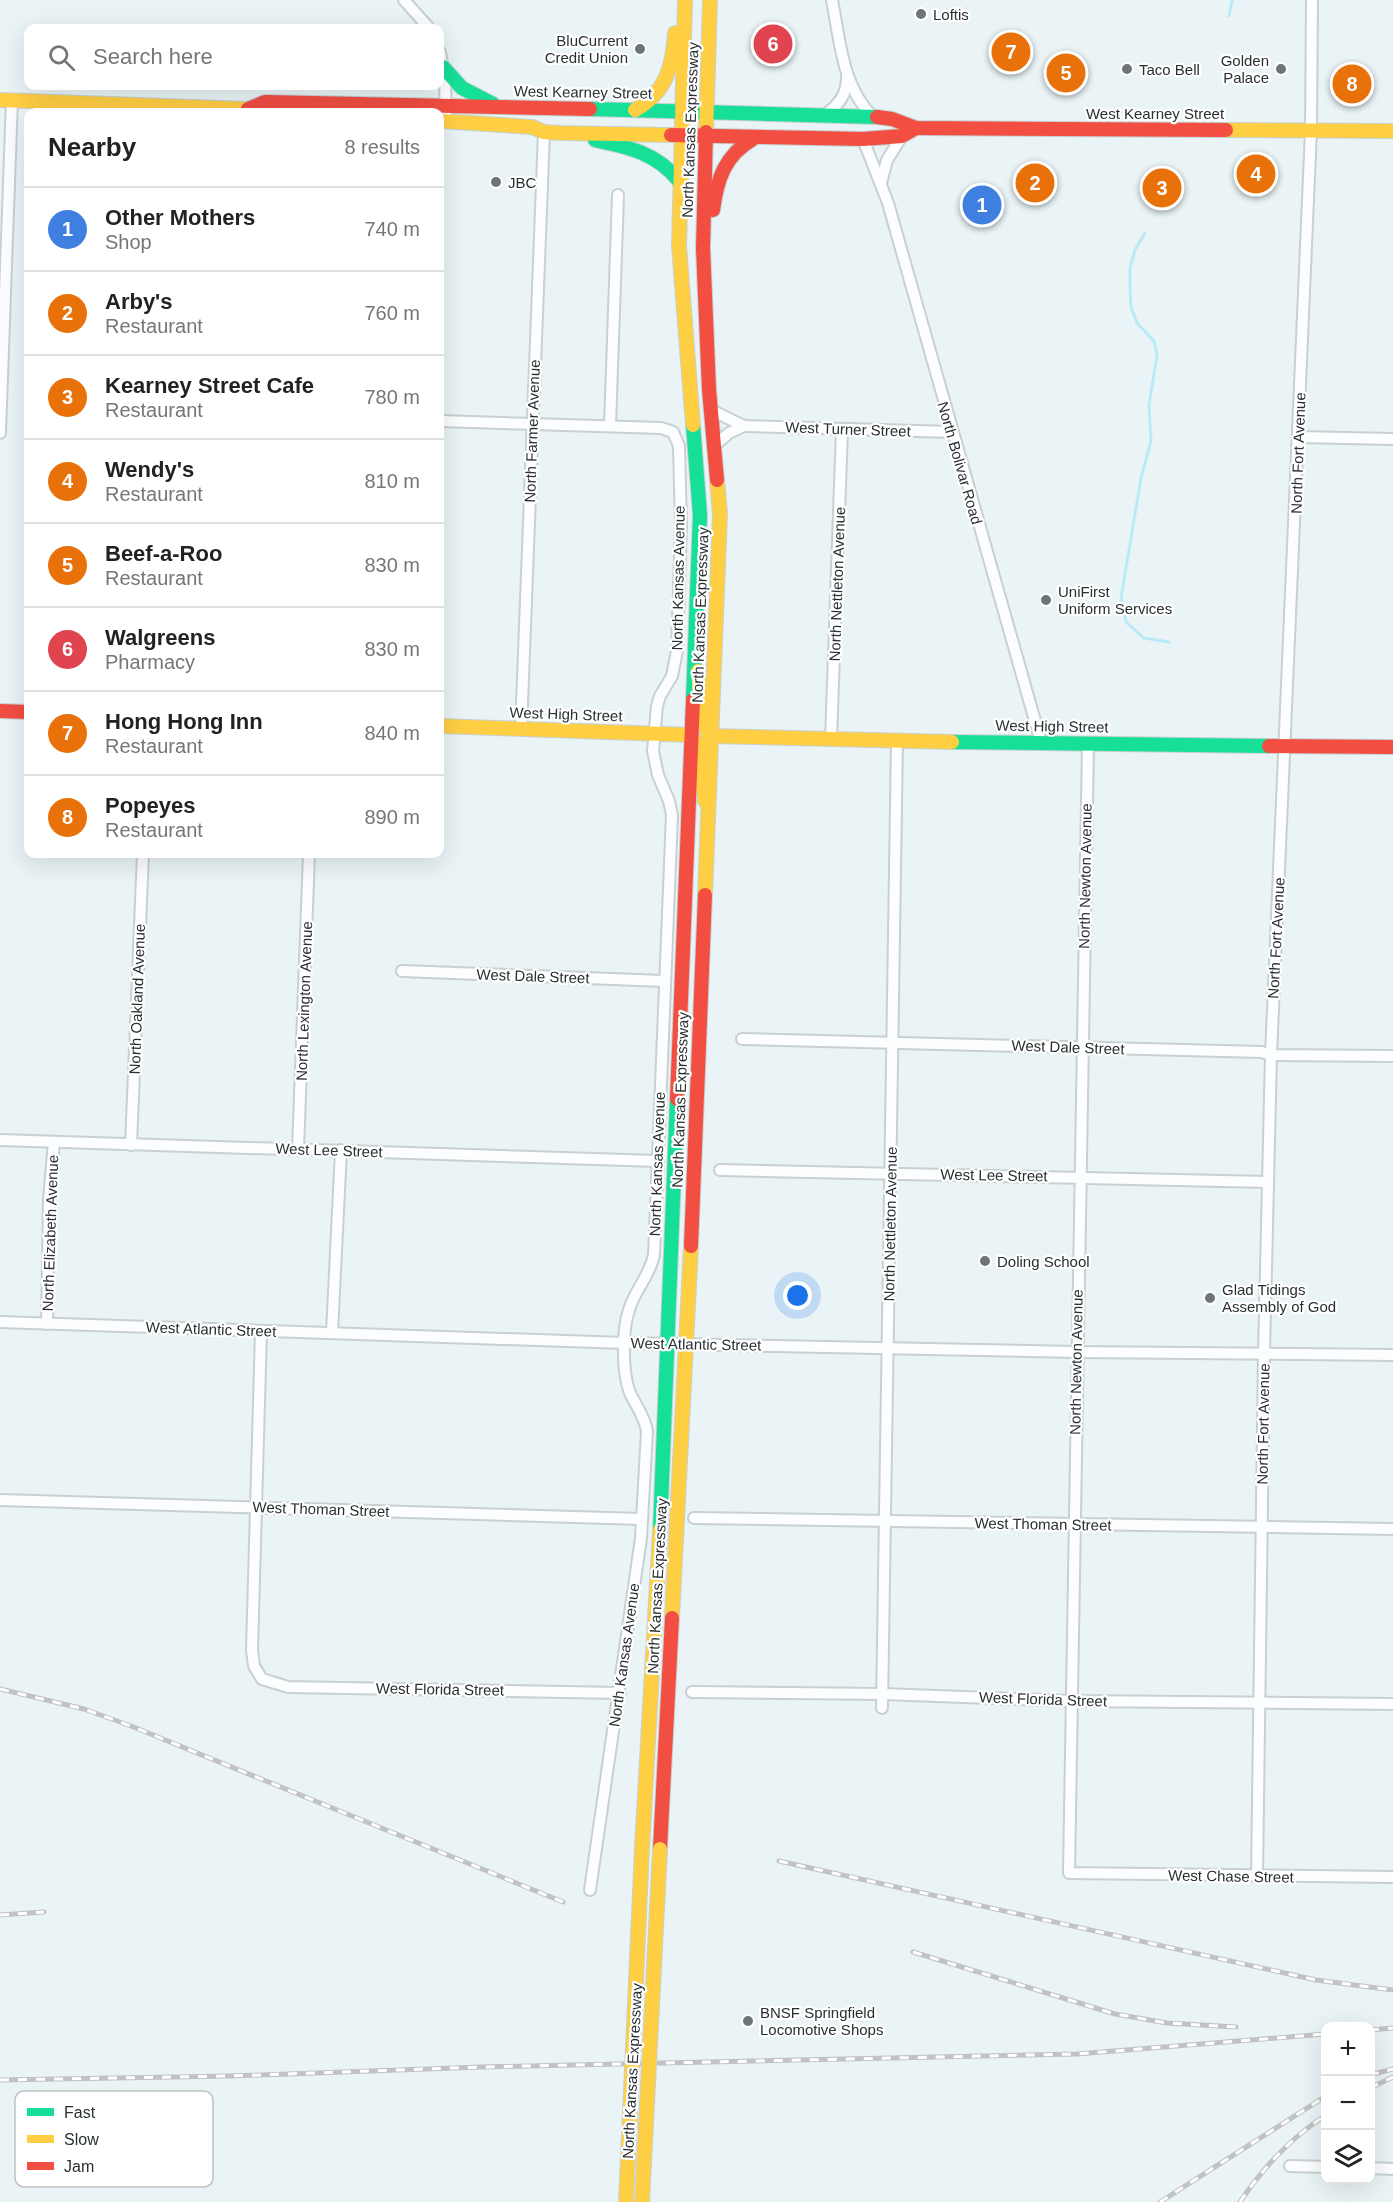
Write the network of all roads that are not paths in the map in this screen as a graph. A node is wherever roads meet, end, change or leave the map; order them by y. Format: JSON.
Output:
{"nodes":[{"id":1,"x":405,"y":0,"type":"edge"},
{"id":2,"x":676,"y":0,"type":"edge"},
{"id":3,"x":685,"y":0,"type":"edge"},
{"id":4,"x":710,"y":0,"type":"edge"},
{"id":5,"x":832,"y":0,"type":"edge"},
{"id":6,"x":1312,"y":0,"type":"edge"},
{"id":7,"x":426,"y":24,"type":"edge"},
{"id":8,"x":444,"y":68,"type":"edge"},
{"id":9,"x":847,"y":74,"type":"junction"},
{"id":10,"x":444,"y":86,"type":"edge"},
{"id":11,"x":6,"y":100,"type":"edge"},
{"id":12,"x":445,"y":105,"type":"junction"},
{"id":13,"x":499,"y":106,"type":"junction"},
{"id":14,"x":95,"y":108,"type":"edge"},
{"id":15,"x":253,"y":108,"type":"edge"},
{"id":16,"x":635,"y":110,"type":"junction"},
{"id":17,"x":681,"y":111,"type":"junction"},
{"id":18,"x":707,"y":112,"type":"junction"},
{"id":19,"x":444,"y":113,"type":"edge"},
{"id":20,"x":825,"y":115,"type":"junction"},
{"id":21,"x":873,"y":117,"type":"junction"},
{"id":22,"x":444,"y":121,"type":"edge"},
{"id":23,"x":916,"y":128,"type":"junction"},
{"id":24,"x":1311,"y":130,"type":"junction"},
{"id":25,"x":1393,"y":131,"type":"edge"},
{"id":26,"x":544,"y":132,"type":"junction"},
{"id":27,"x":560,"y":133,"type":"junction"},
{"id":28,"x":681,"y":136,"type":"junction"},
{"id":29,"x":902,"y":136,"type":"junction"},
{"id":30,"x":706,"y":137,"type":"junction"},
{"id":31,"x":755,"y":138,"type":"junction"},
{"id":32,"x":863,"y":140,"type":"junction"},
{"id":33,"x":679,"y":181,"type":"junction"},
{"id":34,"x":881,"y":183,"type":"junction"},
{"id":35,"x":618,"y":195,"type":"dead end"},
{"id":36,"x":704,"y":318,"type":"junction"},
{"id":37,"x":711,"y":410,"type":"junction"},
{"id":38,"x":444,"y":421,"type":"edge"},
{"id":39,"x":532,"y":423,"type":"junction"},
{"id":40,"x":610,"y":426,"type":"junction"},
{"id":41,"x":744,"y":426,"type":"junction"},
{"id":42,"x":842,"y":429,"type":"junction"},
{"id":43,"x":951,"y":432,"type":"junction"},
{"id":44,"x":0,"y":433,"type":"edge"},
{"id":45,"x":1299,"y":437,"type":"junction"},
{"id":46,"x":1393,"y":439,"type":"edge"},
{"id":47,"x":714,"y":446,"type":"junction"},
{"id":48,"x":694,"y":654,"type":"junction"},
{"id":49,"x":0,"y":711,"type":"edge"},
{"id":50,"x":24,"y":712,"type":"edge"},
{"id":51,"x":444,"y":726,"type":"edge"},
{"id":52,"x":521,"y":730,"type":"junction"},
{"id":53,"x":654,"y":734,"type":"junction"},
{"id":54,"x":691,"y":735,"type":"junction"},
{"id":55,"x":711,"y":736,"type":"junction"},
{"id":56,"x":831,"y":739,"type":"junction"},
{"id":57,"x":897,"y":741,"type":"junction"},
{"id":58,"x":1041,"y":742,"type":"junction"},
{"id":59,"x":1088,"y":743,"type":"junction"},
{"id":60,"x":1285,"y":746,"type":"junction"},
{"id":61,"x":1393,"y":747,"type":"edge"},
{"id":62,"x":708,"y":816,"type":"junction"},
{"id":63,"x":142,"y":858,"type":"edge"},
{"id":64,"x":309,"y":858,"type":"edge"},
{"id":65,"x":402,"y":971,"type":"dead end"},
{"id":66,"x":664,"y":981,"type":"junction"},
{"id":67,"x":742,"y":1039,"type":"dead end"},
{"id":68,"x":894,"y":1042,"type":"junction"},
{"id":69,"x":1082,"y":1047,"type":"junction"},
{"id":70,"x":1270,"y":1055,"type":"junction"},
{"id":71,"x":1393,"y":1056,"type":"edge"},
{"id":72,"x":0,"y":1140,"type":"edge"},
{"id":73,"x":54,"y":1142,"type":"junction"},
{"id":74,"x":131,"y":1144,"type":"junction"},
{"id":75,"x":298,"y":1149,"type":"junction"},
{"id":76,"x":341,"y":1150,"type":"junction"},
{"id":77,"x":657,"y":1161,"type":"junction"},
{"id":78,"x":720,"y":1170,"type":"dead end"},
{"id":79,"x":892,"y":1172,"type":"junction"},
{"id":80,"x":1079,"y":1177,"type":"junction"},
{"id":81,"x":1268,"y":1182,"type":"junction"},
{"id":82,"x":0,"y":1322,"type":"edge"},
{"id":83,"x":47,"y":1324,"type":"junction"},
{"id":84,"x":261,"y":1331,"type":"junction"},
{"id":85,"x":333,"y":1332,"type":"junction"},
{"id":86,"x":626,"y":1343,"type":"junction"},
{"id":87,"x":668,"y":1344,"type":"junction"},
{"id":88,"x":687,"y":1344,"type":"junction"},
{"id":89,"x":887,"y":1348,"type":"junction"},
{"id":90,"x":1076,"y":1352,"type":"junction"},
{"id":91,"x":1264,"y":1353,"type":"junction"},
{"id":92,"x":1393,"y":1355,"type":"edge"},
{"id":93,"x":0,"y":1500,"type":"edge"},
{"id":94,"x":256,"y":1507,"type":"junction"},
{"id":95,"x":694,"y":1518,"type":"dead end"},
{"id":96,"x":642,"y":1519,"type":"junction"},
{"id":97,"x":886,"y":1521,"type":"junction"},
{"id":98,"x":1073,"y":1525,"type":"junction"},
{"id":99,"x":1262,"y":1526,"type":"junction"},
{"id":100,"x":1393,"y":1529,"type":"edge"},
{"id":101,"x":692,"y":1692,"type":"dead end"},
{"id":102,"x":620,"y":1693,"type":"junction"},
{"id":103,"x":883,"y":1694,"type":"junction"},
{"id":104,"x":1072,"y":1701,"type":"junction"},
{"id":105,"x":1259,"y":1702,"type":"junction"},
{"id":106,"x":1393,"y":1704,"type":"edge"},
{"id":107,"x":882,"y":1708,"type":"dead end"},
{"id":108,"x":1069,"y":1873,"type":"joint"},
{"id":109,"x":1257,"y":1877,"type":"junction"},
{"id":110,"x":1393,"y":1877,"type":"edge"},
{"id":111,"x":591,"y":1890,"type":"dead end"},
{"id":112,"x":1290,"y":2166,"type":"dead end"},
{"id":113,"x":1321,"y":2167,"type":"edge"},
{"id":114,"x":1375,"y":2168,"type":"edge"},
{"id":115,"x":1393,"y":2169,"type":"edge"},
{"id":116,"x":626,"y":2202,"type":"edge"},
{"id":117,"x":642,"y":2202,"type":"edge"}],
"edges":[{"from":1,"to":7,"type":"street"},
{"from":2,"to":16,"type":"main road"},
{"from":3,"to":17,"type":"main road","name":"North Kansas Expressway"},
{"from":4,"to":18,"type":"main road","name":"North Kansas Expressway"},
{"from":5,"to":9,"type":"street"},
{"from":6,"to":24,"type":"street","name":"North Fort Avenue"},
{"from":8,"to":13,"type":"main road"},
{"from":9,"to":20,"type":"street"},
{"from":9,"to":21,"type":"street"},
{"from":10,"to":12,"type":"street"},
{"from":11,"to":14,"type":"main road","name":"West Kearney Street"},
{"from":11,"to":44,"type":"street"},
{"from":12,"to":13,"type":"main road","name":"West Kearney Street"},
{"from":12,"to":15,"type":"main road","name":"West Kearney Street"},
{"from":12,"to":19,"type":"street"},
{"from":13,"to":16,"type":"main road","name":"West Kearney Street"},
{"from":16,"to":17,"type":"main road","name":"West Kearney Street"},
{"from":17,"to":18,"type":"main road","name":"West Kearney Street"},
{"from":17,"to":28,"type":"main road","name":"North Kansas Expressway"},
{"from":18,"to":20,"type":"main road","name":"West Kearney Street"},
{"from":18,"to":30,"type":"main road","name":"North Kansas Expressway"},
{"from":20,"to":21,"type":"main road","name":"West Kearney Street"},
{"from":21,"to":23,"type":"main road","name":"West Kearney Street"},
{"from":22,"to":26,"type":"main road"},
{"from":23,"to":24,"type":"main road","name":"West Kearney Street"},
{"from":23,"to":29,"type":"main road"},
{"from":24,"to":25,"type":"main road","name":"West Kearney Street"},
{"from":24,"to":45,"type":"street","name":"North Fort Avenue"},
{"from":26,"to":27,"type":"main road"},
{"from":26,"to":39,"type":"street","name":"North Farmer Avenue"},
{"from":27,"to":28,"type":"main road"},
{"from":27,"to":33,"type":"main road"},
{"from":28,"to":30,"type":"main road"},
{"from":28,"to":33,"type":"main road","name":"North Kansas Expressway"},
{"from":29,"to":32,"type":"main road"},
{"from":29,"to":34,"type":"street"},
{"from":30,"to":31,"type":"main road"},
{"from":30,"to":36,"type":"main road","name":"North Kansas Expressway"},
{"from":31,"to":32,"type":"main road"},
{"from":31,"to":36,"type":"main road"},
{"from":32,"to":34,"type":"street","name":"North Bolivar Road"},
{"from":33,"to":48,"type":"main road","name":"North Kansas Expressway"},
{"from":34,"to":43,"type":"street","name":"North Bolivar Road"},
{"from":35,"to":40,"type":"street"},
{"from":36,"to":37,"type":"main road","name":"North Kansas Expressway"},
{"from":37,"to":41,"type":"street","name":"West Turner Street"},
{"from":37,"to":47,"type":"main road","name":"North Kansas Expressway"},
{"from":38,"to":39,"type":"street"},
{"from":39,"to":40,"type":"street"},
{"from":39,"to":52,"type":"street","name":"North Farmer Avenue"},
{"from":40,"to":53,"type":"street","name":"North Kansas Avenue"},
{"from":41,"to":42,"type":"street","name":"West Turner Street"},
{"from":41,"to":47,"type":"street"},
{"from":42,"to":43,"type":"street","name":"West Turner Street"},
{"from":42,"to":56,"type":"street","name":"North Nettleton Avenue"},
{"from":43,"to":58,"type":"street","name":"North Bolivar Road"},
{"from":45,"to":46,"type":"street"},
{"from":45,"to":60,"type":"street","name":"North Fort Avenue"},
{"from":47,"to":55,"type":"main road","name":"North Kansas Expressway"},
{"from":48,"to":54,"type":"main road","name":"North Kansas Expressway"},
{"from":48,"to":55,"type":"main road"},
{"from":49,"to":50,"type":"main road"},
{"from":51,"to":52,"type":"main road","name":"West High Street"},
{"from":52,"to":53,"type":"main road","name":"West High Street"},
{"from":53,"to":54,"type":"main road","name":"West High Street"},
{"from":53,"to":66,"type":"street","name":"North Kansas Avenue"},
{"from":54,"to":62,"type":"main road"},
{"from":54,"to":87,"type":"main road","name":"North Kansas Expressway"},
{"from":55,"to":56,"type":"main road","name":"West High Street"},
{"from":55,"to":62,"type":"main road","name":"North Kansas Expressway"},
{"from":56,"to":57,"type":"main road","name":"West High Street"},
{"from":57,"to":58,"type":"main road","name":"West High Street"},
{"from":57,"to":68,"type":"street","name":"North Nettleton Avenue"},
{"from":58,"to":59,"type":"main road","name":"West High Street"},
{"from":59,"to":60,"type":"main road","name":"West High Street"},
{"from":59,"to":69,"type":"street","name":"North Newton Avenue"},
{"from":60,"to":61,"type":"main road","name":"West High Street"},
{"from":60,"to":70,"type":"street","name":"North Fort Avenue"},
{"from":62,"to":88,"type":"main road","name":"North Kansas Expressway"},
{"from":63,"to":74,"type":"street","name":"North Oakland Avenue"},
{"from":64,"to":75,"type":"street","name":"North Lexington Avenue"},
{"from":65,"to":66,"type":"street","name":"West Dale Street"},
{"from":66,"to":77,"type":"street","name":"North Kansas Avenue"},
{"from":67,"to":68,"type":"street","name":"West Dale Street"},
{"from":68,"to":69,"type":"street","name":"West Dale Street"},
{"from":68,"to":79,"type":"street","name":"North Nettleton Avenue"},
{"from":69,"to":70,"type":"street","name":"West Dale Street"},
{"from":69,"to":80,"type":"street","name":"North Newton Avenue"},
{"from":70,"to":71,"type":"street","name":"West Dale Street"},
{"from":70,"to":81,"type":"street","name":"North Fort Avenue"},
{"from":72,"to":73,"type":"street","name":"West Lee Street"},
{"from":73,"to":74,"type":"street","name":"West Lee Street"},
{"from":73,"to":83,"type":"street","name":"North Elizabeth Avenue"},
{"from":74,"to":75,"type":"street","name":"West Lee Street"},
{"from":75,"to":76,"type":"street","name":"West Lee Street"},
{"from":76,"to":77,"type":"street","name":"West Lee Street"},
{"from":76,"to":85,"type":"street"},
{"from":77,"to":86,"type":"street","name":"North Kansas Avenue"},
{"from":78,"to":79,"type":"street","name":"West Lee Street"},
{"from":79,"to":80,"type":"street","name":"West Lee Street"},
{"from":79,"to":89,"type":"street","name":"North Nettleton Avenue"},
{"from":80,"to":81,"type":"street","name":"West Lee Street"},
{"from":80,"to":90,"type":"street","name":"North Newton Avenue"},
{"from":81,"to":91,"type":"street","name":"North Fort Avenue"},
{"from":82,"to":83,"type":"street","name":"West Atlantic Street"},
{"from":83,"to":84,"type":"street","name":"West Atlantic Street"},
{"from":84,"to":85,"type":"street","name":"West Atlantic Street"},
{"from":84,"to":94,"type":"street"},
{"from":85,"to":86,"type":"street","name":"West Atlantic Street"},
{"from":86,"to":87,"type":"street","name":"West Atlantic Street"},
{"from":86,"to":96,"type":"street","name":"North Kansas Avenue"},
{"from":87,"to":88,"type":"street","name":"West Atlantic Street"},
{"from":87,"to":116,"type":"main road","name":"North Kansas Expressway","bridge":true},
{"from":88,"to":89,"type":"street","name":"West Atlantic Street"},
{"from":88,"to":117,"type":"main road","name":"North Kansas Expressway","bridge":true},
{"from":89,"to":90,"type":"street","name":"West Atlantic Street"},
{"from":89,"to":97,"type":"street","name":"North Nettleton Avenue"},
{"from":90,"to":91,"type":"street","name":"West Atlantic Street"},
{"from":90,"to":98,"type":"street","name":"North Newton Avenue"},
{"from":91,"to":92,"type":"street","name":"West Atlantic Street"},
{"from":91,"to":99,"type":"street","name":"North Fort Avenue"},
{"from":93,"to":94,"type":"street","name":"West Thoman Street"},
{"from":94,"to":96,"type":"street","name":"West Thoman Street"},
{"from":94,"to":102,"type":"street","name":"West Florida Street"},
{"from":95,"to":97,"type":"street","name":"West Thoman Street"},
{"from":96,"to":102,"type":"street","name":"North Kansas Avenue"},
{"from":97,"to":98,"type":"street","name":"West Thoman Street"},
{"from":97,"to":103,"type":"street","name":"North Nettleton Avenue"},
{"from":98,"to":99,"type":"street","name":"West Thoman Street"},
{"from":98,"to":104,"type":"street","name":"North Newton Avenue"},
{"from":99,"to":100,"type":"street","name":"West Thoman Street"},
{"from":99,"to":105,"type":"street","name":"North Fort Avenue"},
{"from":101,"to":103,"type":"street","name":"West Florida Street"},
{"from":102,"to":111,"type":"street","name":"North Kansas Avenue"},
{"from":103,"to":104,"type":"street","name":"West Florida Street"},
{"from":103,"to":107,"type":"street","name":"North Nettleton Avenue"},
{"from":104,"to":105,"type":"street","name":"West Florida Street"},
{"from":104,"to":108,"type":"street","name":"North Newton Avenue"},
{"from":105,"to":106,"type":"street","name":"West Florida Street"},
{"from":105,"to":109,"type":"street","name":"North Fort Avenue"},
{"from":108,"to":109,"type":"street","name":"West Chase Street"},
{"from":109,"to":110,"type":"street","name":"West Chase Street"},
{"from":112,"to":113,"type":"street"},
{"from":114,"to":115,"type":"street"}]}
